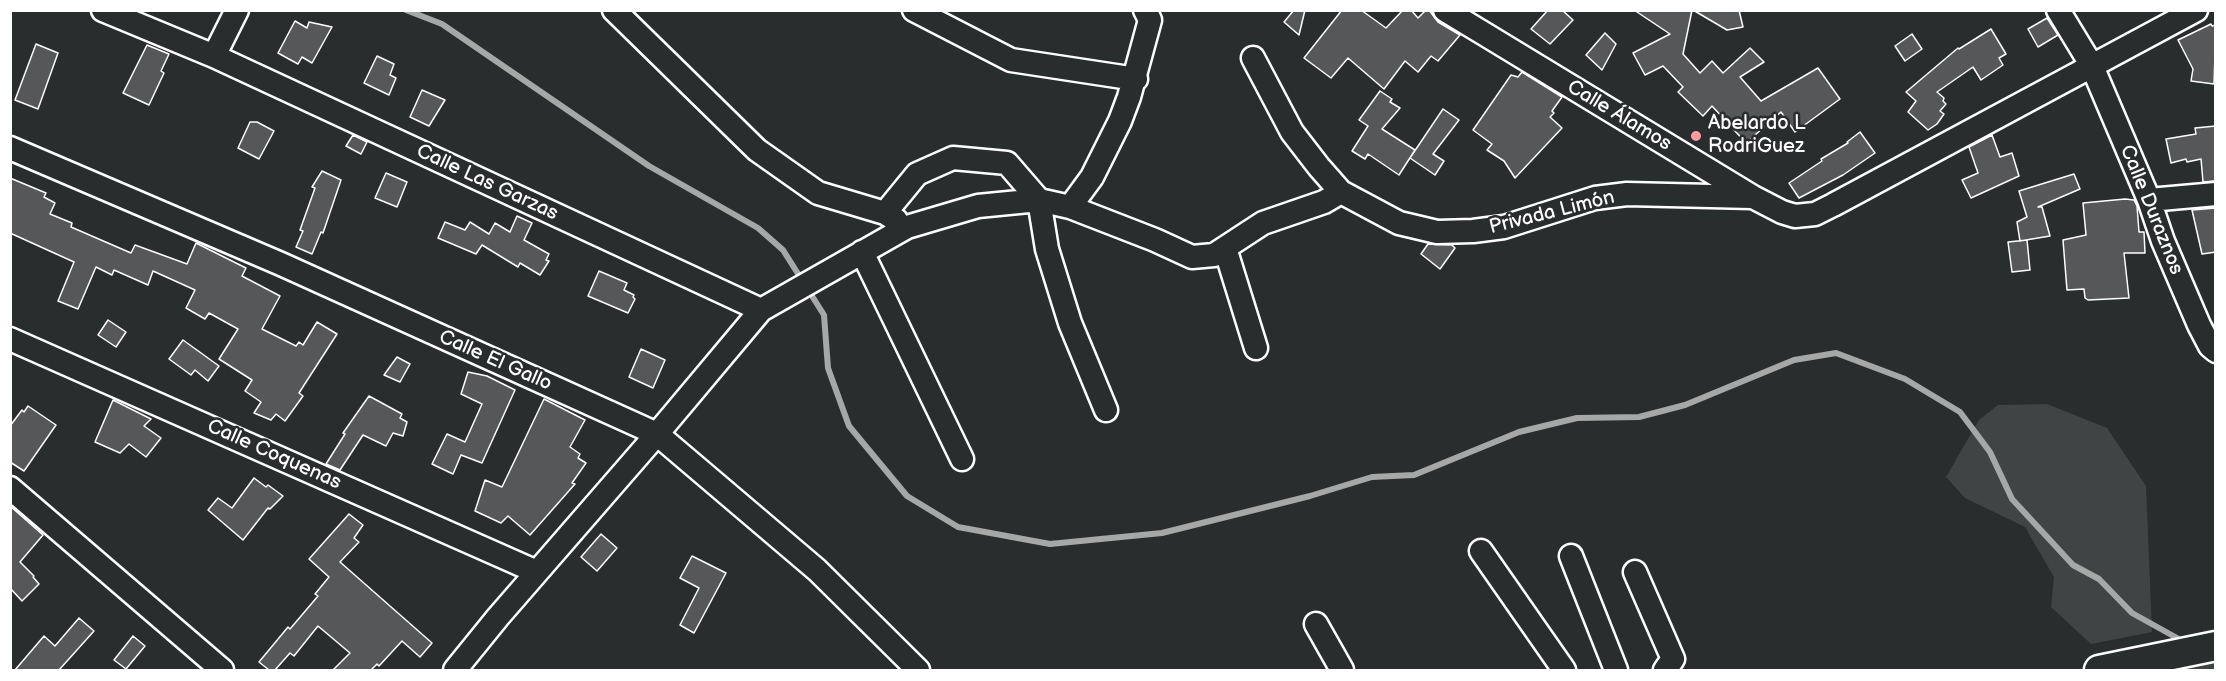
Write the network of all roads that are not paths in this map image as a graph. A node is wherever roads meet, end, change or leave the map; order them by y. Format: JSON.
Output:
{"nodes":[{"id":1,"x":103,"y":10,"type":"edge"},
{"id":2,"x":237,"y":10,"type":"edge"},
{"id":3,"x":614,"y":10,"type":"edge"},
{"id":4,"x":914,"y":10,"type":"edge"},
{"id":5,"x":1145,"y":10,"type":"edge"},
{"id":6,"x":1446,"y":10,"type":"edge"},
{"id":7,"x":2058,"y":10,"type":"edge"},
{"id":8,"x":2196,"y":10,"type":"edge"},
{"id":9,"x":214,"y":56,"type":"junction"},
{"id":10,"x":1253,"y":58,"type":"dead end"},
{"id":11,"x":2092,"y":66,"type":"junction"},
{"id":12,"x":1136,"y":79,"type":"junction"},
{"id":13,"x":10,"y":148,"type":"edge"},
{"id":14,"x":1341,"y":192,"type":"junction"},
{"id":15,"x":2216,"y":194,"type":"edge"},
{"id":16,"x":1753,"y":197,"type":"junction"},
{"id":17,"x":1039,"y":200,"type":"junction"},
{"id":18,"x":2149,"y":200,"type":"junction"},
{"id":19,"x":1070,"y":207,"type":"junction"},
{"id":20,"x":885,"y":213,"type":"junction"},
{"id":21,"x":907,"y":227,"type":"junction"},
{"id":22,"x":1226,"y":248,"type":"junction"},
{"id":23,"x":862,"y":252,"type":"junction"},
{"id":24,"x":761,"y":310,"type":"junction"},
{"id":25,"x":10,"y":339,"type":"edge"},
{"id":26,"x":1256,"y":348,"type":"dead end"},
{"id":27,"x":2216,"y":351,"type":"edge"},
{"id":28,"x":1106,"y":410,"type":"dead end"},
{"id":29,"x":657,"y":434,"type":"junction"},
{"id":30,"x":962,"y":459,"type":"dead end"},
{"id":31,"x":10,"y":488,"type":"edge"},
{"id":32,"x":1481,"y":551,"type":"dead end"},
{"id":33,"x":1571,"y":556,"type":"dead end"},
{"id":34,"x":537,"y":572,"type":"junction"},
{"id":35,"x":1635,"y":572,"type":"dead end"},
{"id":36,"x":1316,"y":624,"type":"dead end"},
{"id":37,"x":2216,"y":646,"type":"edge"},
{"id":38,"x":222,"y":670,"type":"edge"},
{"id":39,"x":455,"y":670,"type":"edge"},
{"id":40,"x":918,"y":670,"type":"edge"},
{"id":41,"x":1342,"y":670,"type":"edge"},
{"id":42,"x":1564,"y":670,"type":"edge"},
{"id":43,"x":1616,"y":670,"type":"edge"},
{"id":44,"x":1665,"y":670,"type":"edge"},
{"id":45,"x":2099,"y":670,"type":"edge"}],
"edges":[{"from":1,"to":9,"type":"street","name":"Calle Las Garzas"},
{"from":2,"to":9,"type":"street"},
{"from":3,"to":20,"type":"street"},
{"from":4,"to":12,"type":"street"},
{"from":5,"to":12,"type":"street"},
{"from":6,"to":16,"type":"street","name":"Calle Álamos"},
{"from":7,"to":11,"type":"street","name":"Calle Duraznos"},
{"from":8,"to":11,"type":"street"},
{"from":9,"to":24,"type":"street","name":"Calle Las Garzas"},
{"from":10,"to":14,"type":"street","name":"Privada Limón"},
{"from":11,"to":16,"type":"street","name":"Calle Álamos"},
{"from":11,"to":18,"type":"street","name":"Calle Duraznos"},
{"from":12,"to":19,"type":"street"},
{"from":13,"to":29,"type":"street","name":"Calle El Gallo"},
{"from":14,"to":16,"type":"street","name":"Privada Limón"},
{"from":14,"to":22,"type":"street"},
{"from":15,"to":18,"type":"street"},
{"from":17,"to":19,"type":"street"},
{"from":17,"to":20,"type":"street"},
{"from":17,"to":21,"type":"street"},
{"from":17,"to":28,"type":"street"},
{"from":18,"to":27,"type":"street","name":"Calle Duraznos"},
{"from":19,"to":22,"type":"street"},
{"from":20,"to":21,"type":"street"},
{"from":21,"to":23,"type":"street"},
{"from":22,"to":26,"type":"street"},
{"from":23,"to":24,"type":"street"},
{"from":23,"to":30,"type":"street"},
{"from":24,"to":29,"type":"street"},
{"from":25,"to":34,"type":"street","name":"Calle Coquenas"},
{"from":29,"to":34,"type":"street"},
{"from":29,"to":40,"type":"street","name":"Calle El Gallo"},
{"from":31,"to":38,"type":"street"},
{"from":32,"to":42,"type":"street"},
{"from":33,"to":43,"type":"street"},
{"from":34,"to":39,"type":"street"},
{"from":35,"to":44,"type":"street"},
{"from":36,"to":41,"type":"street"},
{"from":37,"to":45,"type":"main road"}]}
